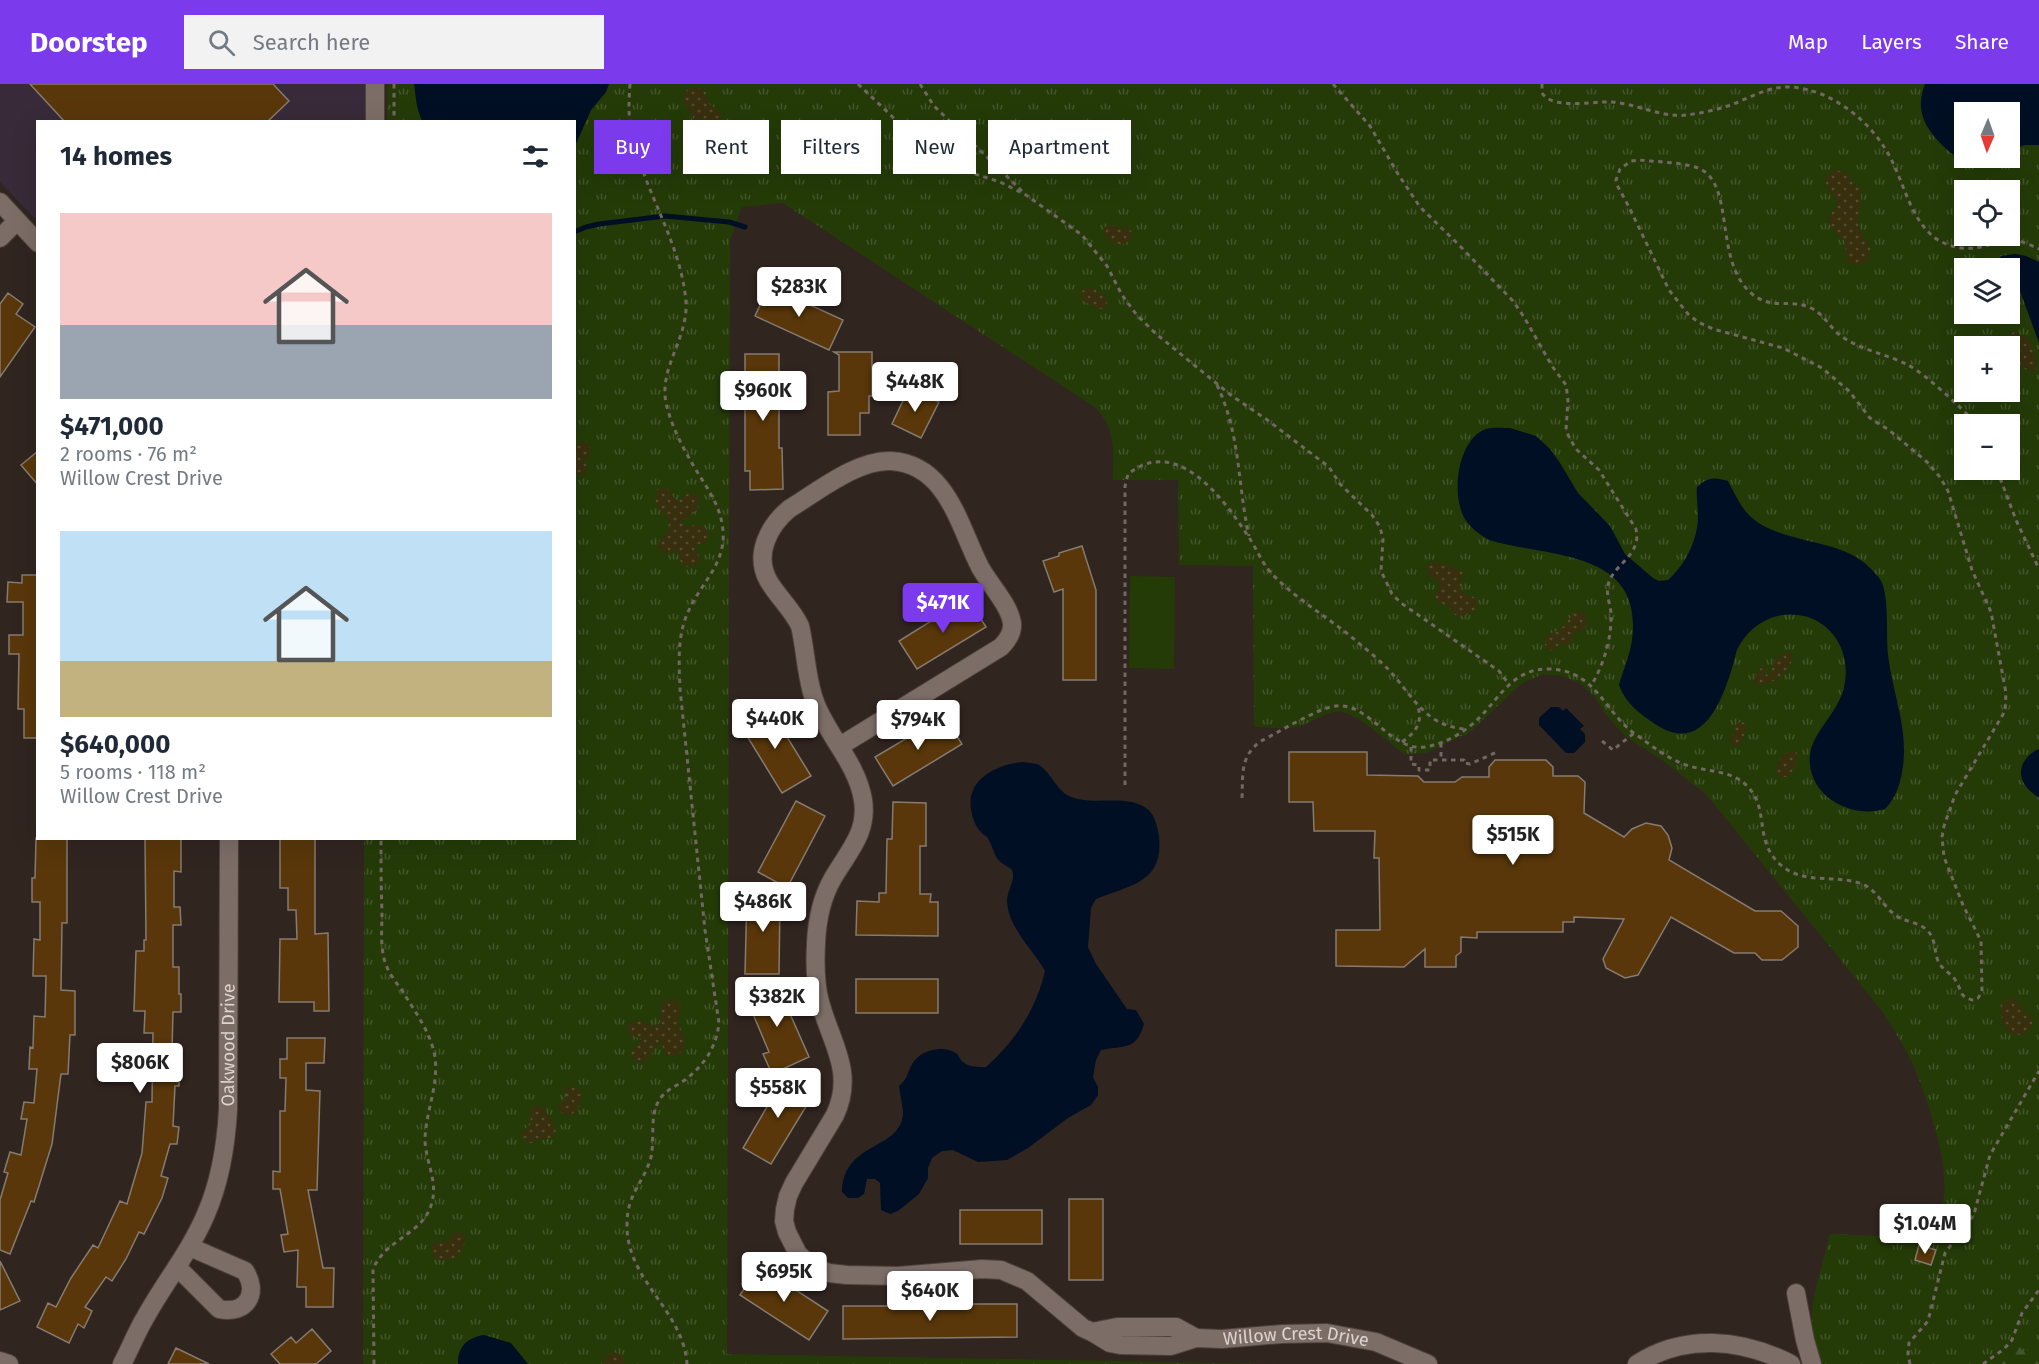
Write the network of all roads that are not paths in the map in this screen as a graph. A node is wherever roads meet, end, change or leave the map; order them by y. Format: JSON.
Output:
{"nodes":[{"id":1,"x":375,"y":84,"type":"edge"},
{"id":2,"x":375,"y":120,"type":"edge"},
{"id":3,"x":0,"y":202,"type":"edge"},
{"id":4,"x":16,"y":221,"type":"junction"},
{"id":5,"x":0,"y":238,"type":"edge"},
{"id":6,"x":36,"y":241,"type":"edge"},
{"id":7,"x":840,"y":746,"type":"junction"},
{"id":8,"x":229,"y":840,"type":"edge"},
{"id":9,"x":190,"y":1247,"type":"junction"},
{"id":10,"x":178,"y":1268,"type":"junction"},
{"id":11,"x":1796,"y":1293,"type":"dead end"},
{"id":12,"x":0,"y":1361,"type":"edge"},
{"id":13,"x":9,"y":1364,"type":"edge"},
{"id":14,"x":122,"y":1364,"type":"edge"},
{"id":15,"x":1428,"y":1364,"type":"edge"},
{"id":16,"x":1637,"y":1364,"type":"edge"},
{"id":17,"x":1791,"y":1364,"type":"edge"},
{"id":18,"x":1812,"y":1364,"type":"edge"}],
"edges":[{"from":1,"to":2,"type":"street"},
{"from":3,"to":4,"type":"street"},
{"from":4,"to":5,"type":"street"},
{"from":4,"to":6,"type":"street"},
{"from":7,"to":7,"type":"street","name":"Willow Crest Drive"},
{"from":7,"to":15,"type":"street","name":"Willow Crest Drive"},
{"from":8,"to":9,"type":"street","name":"Oakwood Drive"},
{"from":9,"to":10,"type":"street","name":"Oakwood Drive"},
{"from":9,"to":10,"type":"street"},
{"from":10,"to":14,"type":"street","name":"Oakwood Drive"},
{"from":11,"to":18,"type":"street"},
{"from":12,"to":13,"type":"street"},
{"from":16,"to":17,"type":"street"}]}
